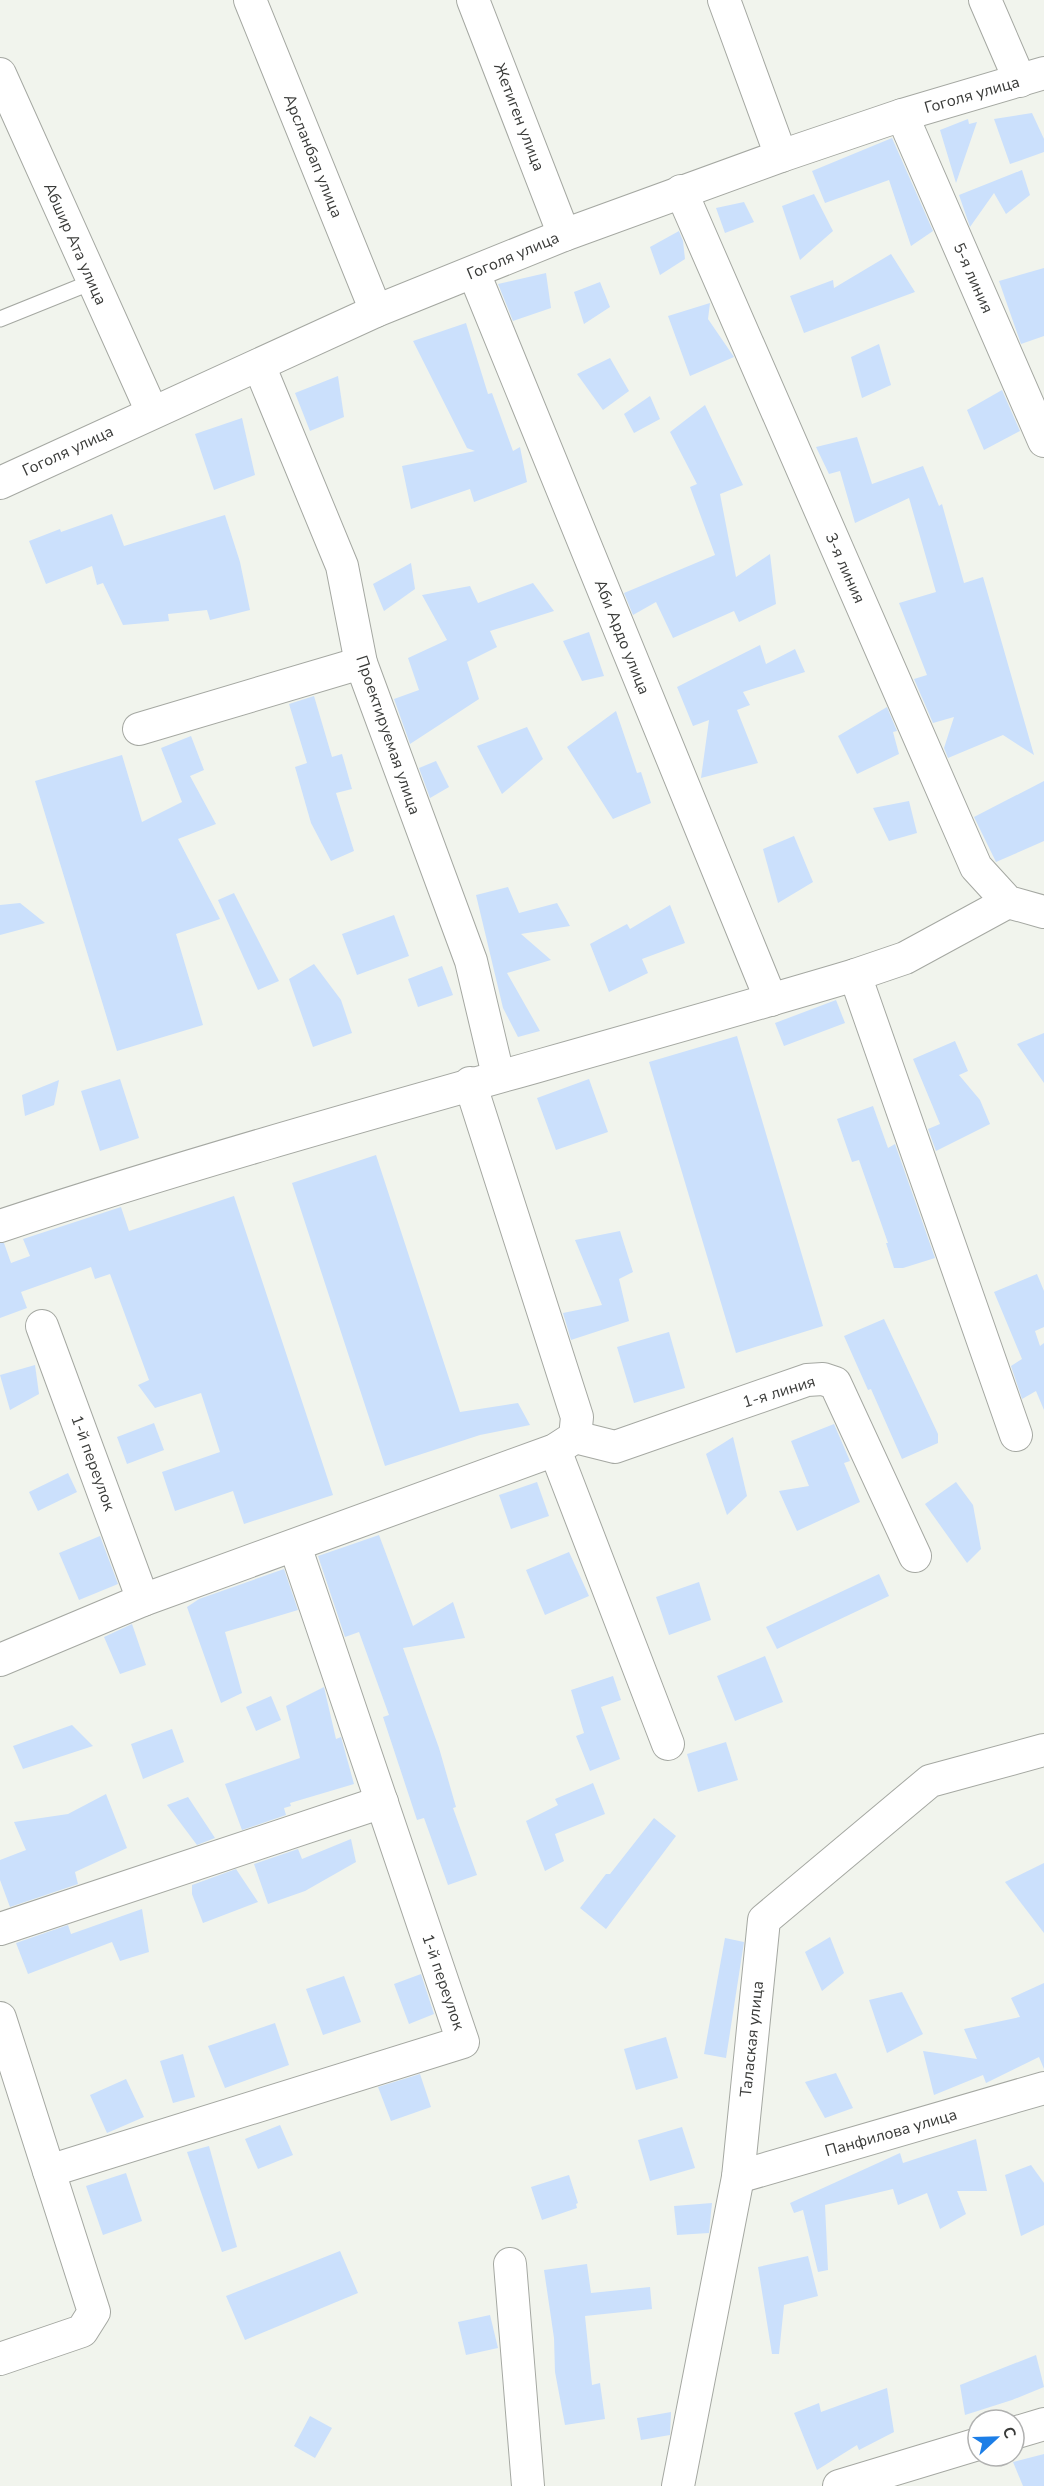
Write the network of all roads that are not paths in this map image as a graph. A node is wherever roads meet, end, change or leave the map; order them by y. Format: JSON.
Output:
{"nodes":[{"id":1,"x":249,"y":0,"type":"edge"},
{"id":2,"x":473,"y":0,"type":"edge"},
{"id":3,"x":724,"y":0,"type":"edge"},
{"id":4,"x":985,"y":0,"type":"edge"},
{"id":5,"x":0,"y":74,"type":"edge"},
{"id":6,"x":1032,"y":77,"type":"edge"},
{"id":7,"x":902,"y":115,"type":"junction"},
{"id":8,"x":781,"y":156,"type":"junction"},
{"id":9,"x":681,"y":191,"type":"junction"},
{"id":10,"x":564,"y":235,"type":"junction"},
{"id":11,"x":474,"y":273,"type":"junction"},
{"id":12,"x":92,"y":282,"type":"junction"},
{"id":13,"x":376,"y":311,"type":"junction"},
{"id":14,"x":0,"y":319,"type":"edge"},
{"id":15,"x":259,"y":365,"type":"junction"},
{"id":16,"x":152,"y":412,"type":"junction"},
{"id":17,"x":1044,"y":441,"type":"edge"},
{"id":18,"x":0,"y":483,"type":"edge"},
{"id":19,"x":361,"y":663,"type":"junction"},
{"id":20,"x":139,"y":729,"type":"dead end"},
{"id":21,"x":1008,"y":902,"type":"junction"},
{"id":22,"x":1044,"y":912,"type":"edge"},
{"id":23,"x":855,"y":975,"type":"junction"},
{"id":24,"x":771,"y":1000,"type":"junction"},
{"id":25,"x":484,"y":1079,"type":"junction"},
{"id":26,"x":0,"y":1226,"type":"edge"},
{"id":27,"x":42,"y":1326,"type":"dead end"},
{"id":28,"x":1016,"y":1435,"type":"dead end"},
{"id":29,"x":565,"y":1444,"type":"junction"},
{"id":30,"x":295,"y":1546,"type":"junction"},
{"id":31,"x":915,"y":1556,"type":"dead end"},
{"id":32,"x":143,"y":1600,"type":"junction"},
{"id":33,"x":0,"y":1660,"type":"edge"},
{"id":34,"x":668,"y":1744,"type":"dead end"},
{"id":35,"x":1044,"y":1750,"type":"edge"},
{"id":36,"x":382,"y":1802,"type":"junction"},
{"id":37,"x":0,"y":1929,"type":"edge"},
{"id":38,"x":0,"y":2018,"type":"edge"},
{"id":39,"x":1044,"y":2088,"type":"edge"},
{"id":40,"x":50,"y":2170,"type":"junction"},
{"id":41,"x":738,"y":2177,"type":"junction"},
{"id":42,"x":510,"y":2264,"type":"dead end"},
{"id":43,"x":0,"y":2359,"type":"edge"},
{"id":44,"x":1044,"y":2424,"type":"edge"},
{"id":45,"x":1026,"y":2429,"type":"edge"},
{"id":46,"x":966,"y":2448,"type":"edge"},
{"id":47,"x":528,"y":2486,"type":"edge"},
{"id":48,"x":678,"y":2486,"type":"edge"},
{"id":49,"x":839,"y":2486,"type":"edge"}],
"edges":[{"from":1,"to":13,"type":"street","name":"Арсланбап улица"},
{"from":2,"to":10,"type":"street","name":"Жетиген улица"},
{"from":3,"to":8,"type":"street"},
{"from":4,"to":6,"type":"street"},
{"from":5,"to":12,"type":"street","name":"Абшир Ата улица"},
{"from":6,"to":7,"type":"street","name":"Гоголя улица"},
{"from":7,"to":8,"type":"street","name":"Гоголя улица"},
{"from":7,"to":17,"type":"street","name":"5-я линия"},
{"from":8,"to":9,"type":"street","name":"Гоголя улица"},
{"from":9,"to":10,"type":"street","name":"Гоголя улица"},
{"from":9,"to":21,"type":"street","name":"3-я линия"},
{"from":10,"to":11,"type":"street","name":"Гоголя улица"},
{"from":11,"to":13,"type":"street","name":"Гоголя улица"},
{"from":11,"to":24,"type":"street","name":"Аби Ардо улица"},
{"from":12,"to":14,"type":"lane"},
{"from":12,"to":16,"type":"street","name":"Абшир Ата улица"},
{"from":13,"to":15,"type":"street","name":"Гоголя улица"},
{"from":15,"to":16,"type":"street","name":"Гоголя улица"},
{"from":15,"to":19,"type":"street","name":"Проектируемая улица"},
{"from":16,"to":18,"type":"street","name":"Гоголя улица"},
{"from":19,"to":20,"type":"street"},
{"from":19,"to":25,"type":"street","name":"Проектируемая улица"},
{"from":21,"to":22,"type":"street"},
{"from":21,"to":23,"type":"street"},
{"from":23,"to":24,"type":"street"},
{"from":23,"to":28,"type":"street"},
{"from":24,"to":25,"type":"street"},
{"from":25,"to":26,"type":"street"},
{"from":25,"to":29,"type":"street","name":"Проектируемая улица"},
{"from":27,"to":32,"type":"street","name":"1-й переулок"},
{"from":29,"to":30,"type":"street"},
{"from":29,"to":31,"type":"street","name":"1-я линия"},
{"from":29,"to":34,"type":"street"},
{"from":30,"to":32,"type":"street"},
{"from":30,"to":36,"type":"street","name":"1-й переулок"},
{"from":32,"to":33,"type":"street"},
{"from":35,"to":41,"type":"street","name":"Талаская улица"},
{"from":36,"to":37,"type":"street"},
{"from":36,"to":40,"type":"street","name":"1-й переулок"},
{"from":38,"to":40,"type":"street"},
{"from":39,"to":41,"type":"street","name":"Панфилова улица"},
{"from":40,"to":43,"type":"street"},
{"from":41,"to":48,"type":"street","name":"Талаская улица"},
{"from":42,"to":47,"type":"street"},
{"from":44,"to":45,"type":"street"},
{"from":46,"to":49,"type":"street"}]}
